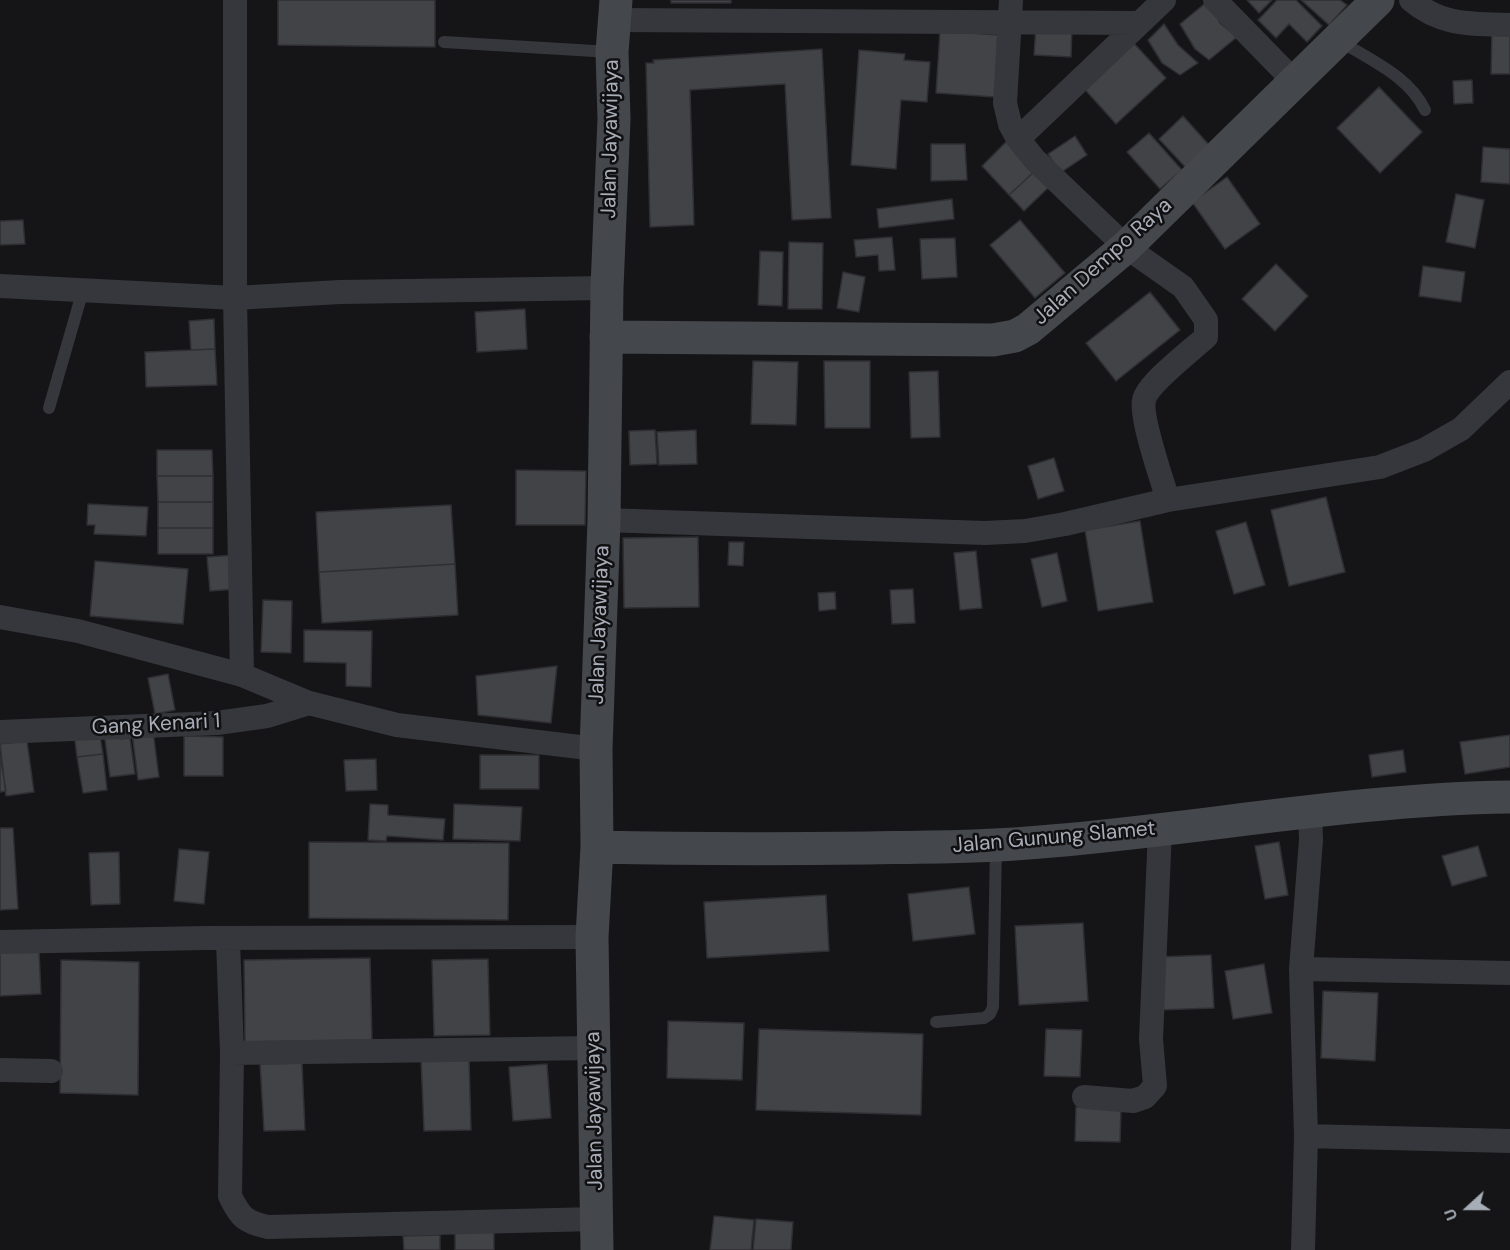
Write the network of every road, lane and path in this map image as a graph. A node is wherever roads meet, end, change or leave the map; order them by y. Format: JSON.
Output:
{"nodes":[{"id":1,"x":235,"y":0,"type":"edge"},
{"id":2,"x":1215,"y":0,"type":"edge"},
{"id":3,"x":1378,"y":0,"type":"edge"},
{"id":4,"x":1411,"y":0,"type":"edge"},
{"id":5,"x":1153,"y":8,"type":"edge"},
{"id":6,"x":616,"y":10,"type":"edge"},
{"id":7,"x":1011,"y":11,"type":"edge"},
{"id":8,"x":1510,"y":26,"type":"edge"},
{"id":9,"x":1339,"y":41,"type":"junction"},
{"id":10,"x":444,"y":42,"type":"dead end"},
{"id":11,"x":612,"y":52,"type":"junction"},
{"id":12,"x":1295,"y":82,"type":"junction"},
{"id":13,"x":1425,"y":110,"type":"dead end"},
{"id":14,"x":1018,"y":139,"type":"junction"},
{"id":15,"x":1126,"y":247,"type":"junction"},
{"id":16,"x":0,"y":286,"type":"edge"},
{"id":17,"x":607,"y":288,"type":"junction"},
{"id":18,"x":83,"y":290,"type":"junction"},
{"id":19,"x":235,"y":298,"type":"junction"},
{"id":20,"x":606,"y":337,"type":"junction"},
{"id":21,"x":1508,"y":389,"type":"edge"},
{"id":22,"x":50,"y":408,"type":"dead end"},
{"id":23,"x":1168,"y":500,"type":"junction"},
{"id":24,"x":604,"y":520,"type":"junction"},
{"id":25,"x":0,"y":617,"type":"edge"},
{"id":26,"x":242,"y":675,"type":"junction"},
{"id":27,"x":309,"y":703,"type":"junction"},
{"id":28,"x":0,"y":732,"type":"edge"},
{"id":29,"x":596,"y":749,"type":"junction"},
{"id":30,"x":1510,"y":797,"type":"edge"},
{"id":31,"x":1310,"y":810,"type":"junction"},
{"id":32,"x":1160,"y":830,"type":"junction"},
{"id":33,"x":996,"y":844,"type":"junction"},
{"id":34,"x":597,"y":847,"type":"junction"},
{"id":35,"x":592,"y":937,"type":"junction"},
{"id":36,"x":228,"y":940,"type":"junction"},
{"id":37,"x":0,"y":942,"type":"edge"},
{"id":38,"x":1301,"y":969,"type":"junction"},
{"id":39,"x":1510,"y":974,"type":"edge"},
{"id":40,"x":936,"y":1022,"type":"dead end"},
{"id":41,"x":594,"y":1048,"type":"junction"},
{"id":42,"x":232,"y":1053,"type":"junction"},
{"id":43,"x":0,"y":1070,"type":"edge"},
{"id":44,"x":51,"y":1071,"type":"dead end"},
{"id":45,"x":1084,"y":1097,"type":"dead end"},
{"id":46,"x":1306,"y":1136,"type":"junction"},
{"id":47,"x":1510,"y":1141,"type":"edge"},
{"id":48,"x":596,"y":1234,"type":"edge"},
{"id":49,"x":1303,"y":1250,"type":"edge"}],
"edges":[{"from":1,"to":19,"type":"street"},
{"from":2,"to":12,"type":"street"},
{"from":3,"to":9,"type":"street","name":"Jalan Dempo Raya"},
{"from":4,"to":8,"type":"street"},
{"from":5,"to":7,"type":"street"},
{"from":5,"to":14,"type":"street"},
{"from":6,"to":7,"type":"street"},
{"from":6,"to":11,"type":"street","name":"Jalan Jayawijaya"},
{"from":7,"to":14,"type":"street"},
{"from":9,"to":12,"type":"street","name":"Jalan Dempo Raya"},
{"from":9,"to":13,"type":"lane"},
{"from":10,"to":11,"type":"lane"},
{"from":11,"to":17,"type":"street","name":"Jalan Jayawijaya"},
{"from":12,"to":15,"type":"street","name":"Jalan Dempo Raya"},
{"from":14,"to":15,"type":"street"},
{"from":15,"to":20,"type":"street","name":"Jalan Dempo Raya"},
{"from":15,"to":23,"type":"street"},
{"from":16,"to":18,"type":"street"},
{"from":17,"to":19,"type":"street"},
{"from":17,"to":20,"type":"street","name":"Jalan Jayawijaya"},
{"from":18,"to":19,"type":"street"},
{"from":18,"to":22,"type":"lane"},
{"from":19,"to":26,"type":"street"},
{"from":20,"to":24,"type":"street","name":"Jalan Jayawijaya"},
{"from":21,"to":23,"type":"street"},
{"from":23,"to":24,"type":"street"},
{"from":24,"to":29,"type":"street","name":"Jalan Jayawijaya"},
{"from":25,"to":26,"type":"street"},
{"from":26,"to":27,"type":"street"},
{"from":27,"to":28,"type":"street","name":"Gang Kenari 1"},
{"from":27,"to":29,"type":"street"},
{"from":29,"to":34,"type":"street","name":"Jalan Jayawijaya"},
{"from":30,"to":31,"type":"street","name":"Jalan Gunung Slamet"},
{"from":31,"to":32,"type":"street","name":"Jalan Gunung Slamet"},
{"from":31,"to":38,"type":"street"},
{"from":32,"to":33,"type":"street","name":"Jalan Gunung Slamet"},
{"from":32,"to":45,"type":"street"},
{"from":33,"to":34,"type":"street","name":"Jalan Gunung Slamet"},
{"from":33,"to":40,"type":"lane"},
{"from":34,"to":35,"type":"street","name":"Jalan Jayawijaya"},
{"from":35,"to":36,"type":"street"},
{"from":35,"to":41,"type":"street","name":"Jalan Jayawijaya"},
{"from":36,"to":37,"type":"street"},
{"from":36,"to":42,"type":"street"},
{"from":38,"to":39,"type":"street"},
{"from":38,"to":46,"type":"street"},
{"from":41,"to":42,"type":"street"},
{"from":41,"to":48,"type":"street","name":"Jalan Jayawijaya"},
{"from":42,"to":48,"type":"street"},
{"from":43,"to":44,"type":"street"},
{"from":46,"to":47,"type":"street"},
{"from":46,"to":49,"type":"street"}]}
